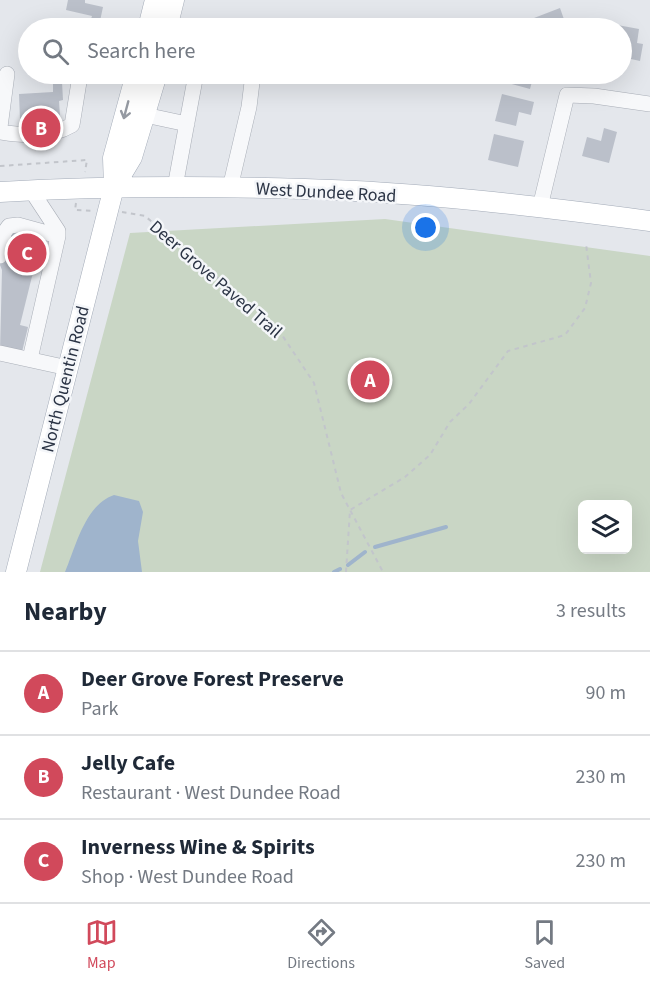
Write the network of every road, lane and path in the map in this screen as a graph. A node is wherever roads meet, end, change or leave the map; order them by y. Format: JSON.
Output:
{"nodes":[{"id":1,"x":155,"y":0,"type":"edge"},
{"id":2,"x":174,"y":0,"type":"edge"},
{"id":3,"x":150,"y":18,"type":"edge"},
{"id":4,"x":170,"y":18,"type":"edge"},
{"id":5,"x":7,"y":74,"type":"dead end"},
{"id":6,"x":80,"y":84,"type":"edge"},
{"id":7,"x":133,"y":84,"type":"edge"},
{"id":8,"x":154,"y":84,"type":"edge"},
{"id":9,"x":194,"y":84,"type":"edge"},
{"id":10,"x":252,"y":84,"type":"edge"},
{"id":11,"x":650,"y":105,"type":"edge"},
{"id":12,"x":145,"y":115,"type":"junction"},
{"id":13,"x":187,"y":124,"type":"junction"},
{"id":14,"x":0,"y":127,"type":"edge"},
{"id":15,"x":0,"y":132,"type":"edge"},
{"id":16,"x":87,"y":160,"type":"dead end"},
{"id":17,"x":0,"y":166,"type":"edge"},
{"id":18,"x":114,"y":187,"type":"junction"},
{"id":19,"x":175,"y":188,"type":"junction"},
{"id":20,"x":230,"y":188,"type":"junction"},
{"id":21,"x":31,"y":190,"type":"junction"},
{"id":22,"x":0,"y":192,"type":"edge"},
{"id":23,"x":540,"y":207,"type":"junction"},
{"id":24,"x":145,"y":216,"type":"dead end"},
{"id":25,"x":650,"y":221,"type":"edge"},
{"id":26,"x":58,"y":236,"type":"junction"},
{"id":27,"x":586,"y":244,"type":"dead end"},
{"id":28,"x":0,"y":256,"type":"edge"},
{"id":29,"x":0,"y":353,"type":"edge"},
{"id":30,"x":30,"y":359,"type":"junction"},
{"id":31,"x":68,"y":368,"type":"junction"},
{"id":32,"x":350,"y":510,"type":"junction"},
{"id":33,"x":16,"y":572,"type":"edge"},
{"id":34,"x":346,"y":572,"type":"edge"},
{"id":35,"x":383,"y":572,"type":"edge"}],
"edges":[{"from":1,"to":3,"type":"main road"},
{"from":2,"to":4,"type":"main road"},
{"from":5,"to":14,"type":"street"},
{"from":6,"to":15,"type":"street"},
{"from":7,"to":18,"type":"main road","name":"North Quentin Road","one_way":true},
{"from":8,"to":12,"type":"main road","name":"North Quentin Road"},
{"from":9,"to":13,"type":"street"},
{"from":10,"to":20,"type":"street"},
{"from":11,"to":23,"type":"street"},
{"from":12,"to":13,"type":"street"},
{"from":12,"to":18,"type":"main road","name":"North Quentin Road"},
{"from":13,"to":19,"type":"street"},
{"from":16,"to":17,"type":"path"},
{"from":18,"to":19,"type":"main road","name":"West Dundee Road"},
{"from":18,"to":21,"type":"main road","name":"West Dundee Road"},
{"from":18,"to":31,"type":"main road","name":"North Quentin Road"},
{"from":19,"to":20,"type":"main road","name":"West Dundee Road"},
{"from":20,"to":23,"type":"main road","name":"West Dundee Road"},
{"from":21,"to":22,"type":"main road","name":"West Dundee Road"},
{"from":21,"to":26,"type":"street"},
{"from":23,"to":25,"type":"main road","name":"West Dundee Road"},
{"from":24,"to":32,"type":"path","name":"Deer Grove Paved Trail"},
{"from":26,"to":28,"type":"street"},
{"from":26,"to":30,"type":"street"},
{"from":27,"to":32,"type":"path"},
{"from":29,"to":30,"type":"street"},
{"from":30,"to":31,"type":"street"},
{"from":31,"to":33,"type":"main road","name":"North Quentin Road"},
{"from":32,"to":34,"type":"path"},
{"from":32,"to":35,"type":"path","name":"Deer Grove Paved Trail"}]}
